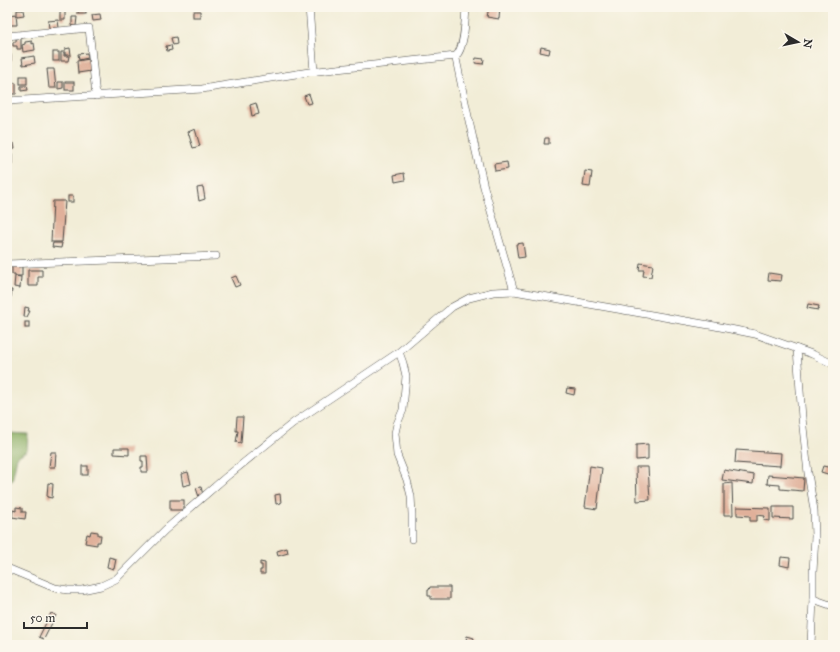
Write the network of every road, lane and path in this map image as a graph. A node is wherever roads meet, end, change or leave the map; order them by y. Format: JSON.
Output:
{"nodes":[{"id":1,"x":309,"y":7,"type":"edge"},
{"id":2,"x":466,"y":7,"type":"edge"},
{"id":3,"x":7,"y":36,"type":"edge"},
{"id":4,"x":456,"y":56,"type":"junction"},
{"id":5,"x":314,"y":72,"type":"junction"},
{"id":6,"x":96,"y":96,"type":"junction"},
{"id":7,"x":7,"y":101,"type":"edge"},
{"id":8,"x":216,"y":256,"type":"dead end"},
{"id":9,"x":7,"y":264,"type":"edge"},
{"id":10,"x":514,"y":291,"type":"junction"},
{"id":11,"x":797,"y":349,"type":"junction"},
{"id":12,"x":398,"y":352,"type":"junction"},
{"id":13,"x":833,"y":364,"type":"edge"},
{"id":14,"x":412,"y":539,"type":"dead end"},
{"id":15,"x":7,"y":568,"type":"edge"},
{"id":16,"x":813,"y":600,"type":"junction"},
{"id":17,"x":833,"y":606,"type":"edge"},
{"id":18,"x":811,"y":645,"type":"edge"}],
"edges":[{"from":1,"to":5,"type":"street"},
{"from":2,"to":4,"type":"street"},
{"from":3,"to":6,"type":"street"},
{"from":4,"to":5,"type":"street"},
{"from":4,"to":10,"type":"street"},
{"from":5,"to":6,"type":"street"},
{"from":6,"to":7,"type":"street"},
{"from":8,"to":9,"type":"street"},
{"from":10,"to":11,"type":"street"},
{"from":10,"to":12,"type":"street"},
{"from":11,"to":13,"type":"street"},
{"from":11,"to":16,"type":"street"},
{"from":12,"to":14,"type":"street"},
{"from":12,"to":15,"type":"street"},
{"from":16,"to":17,"type":"street"},
{"from":16,"to":18,"type":"street"}]}
